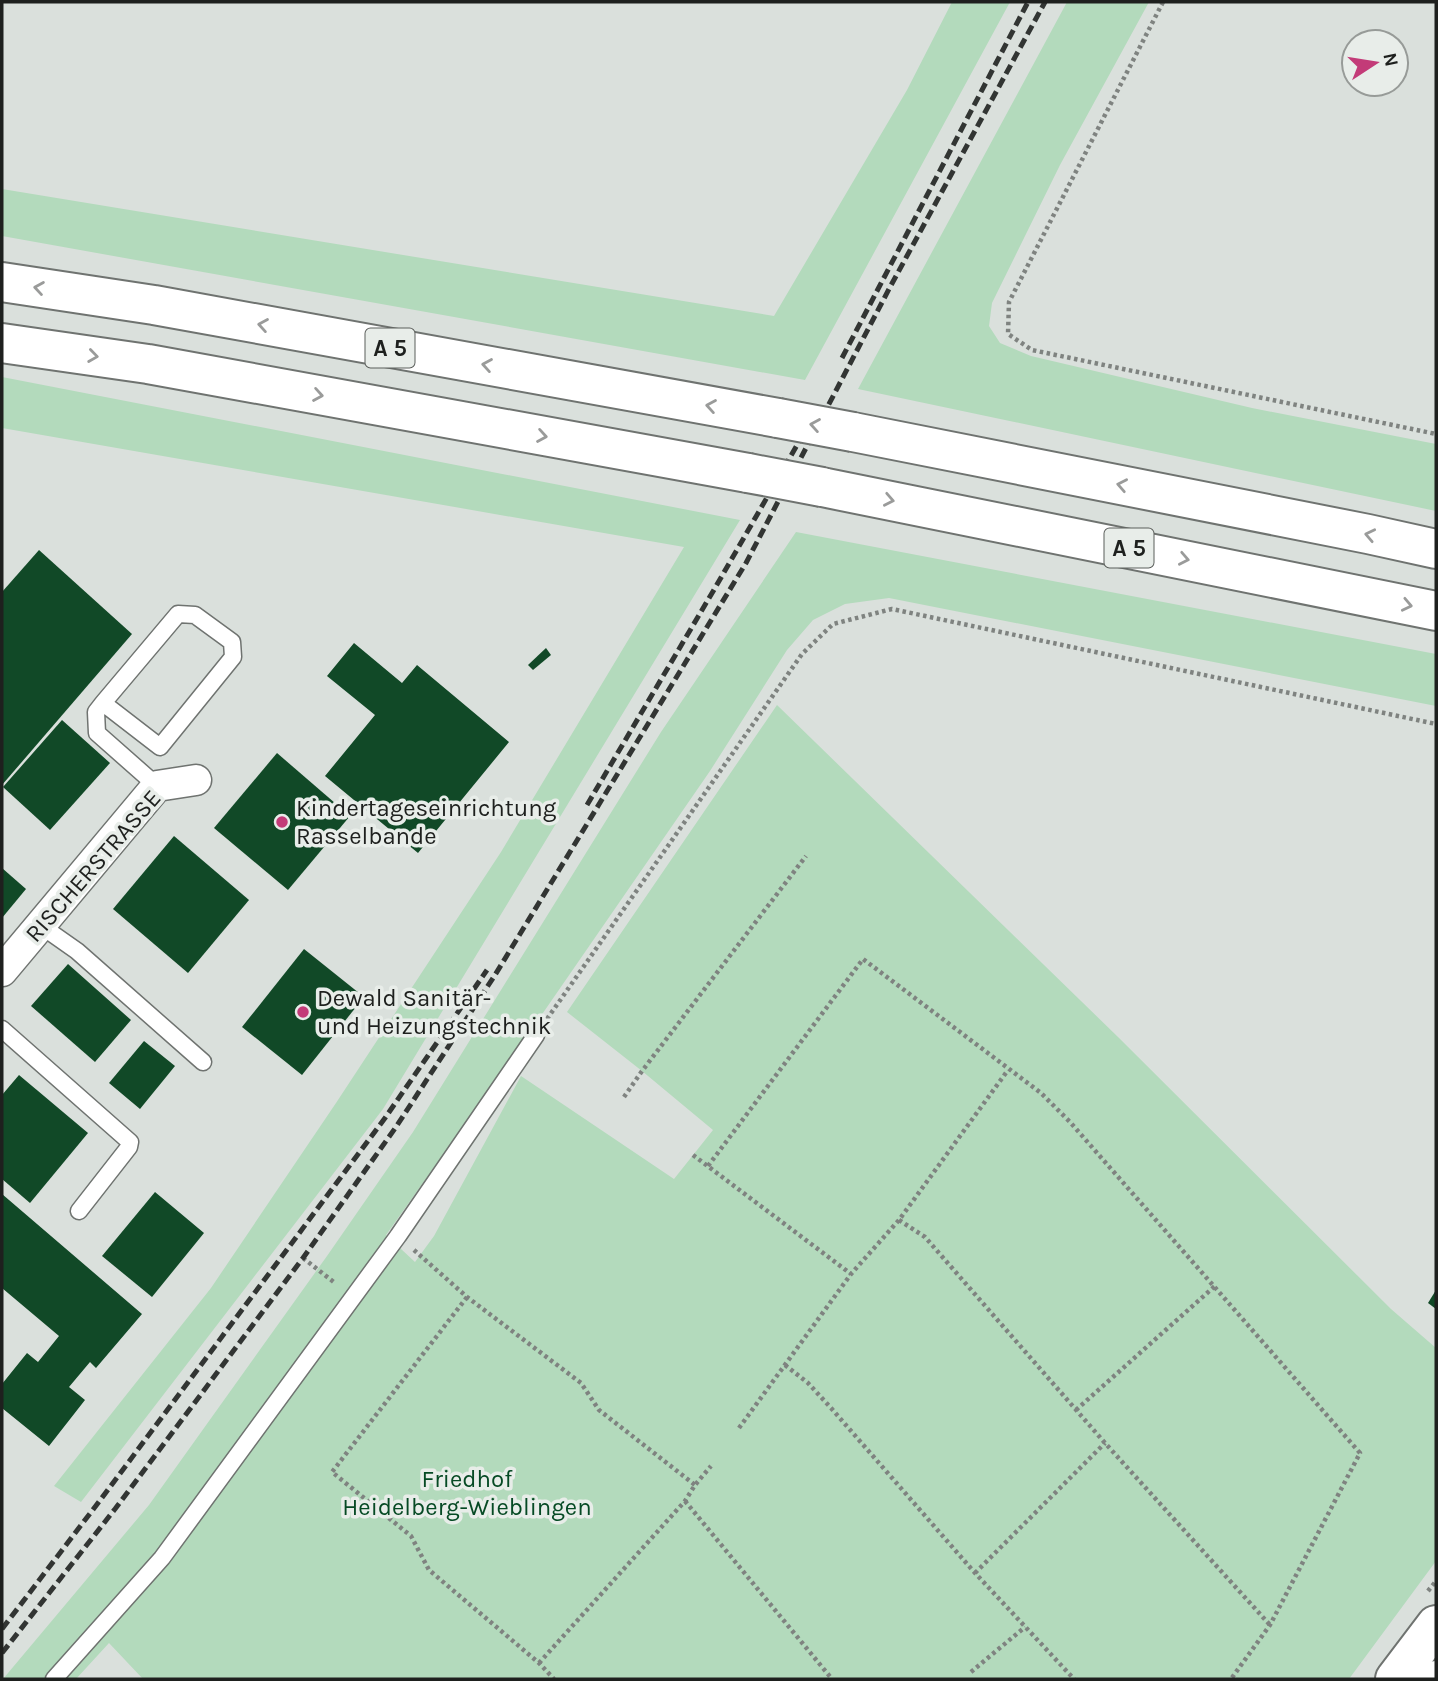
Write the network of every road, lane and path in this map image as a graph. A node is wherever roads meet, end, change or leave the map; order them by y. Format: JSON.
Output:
{"nodes":[{"id":1,"x":1163,"y":2,"type":"edge"},
{"id":2,"x":2,"y":282,"type":"edge"},
{"id":3,"x":2,"y":343,"type":"edge"},
{"id":4,"x":1436,"y":435,"type":"edge"},
{"id":5,"x":1436,"y":550,"type":"edge"},
{"id":6,"x":1436,"y":611,"type":"edge"},
{"id":7,"x":103,"y":703,"type":"junction"},
{"id":8,"x":1436,"y":724,"type":"edge"},
{"id":9,"x":196,"y":780,"type":"dead end"},
{"id":10,"x":157,"y":786,"type":"junction"},
{"id":11,"x":806,"y":856,"type":"dead end"},
{"id":12,"x":40,"y":925,"type":"junction"},
{"id":13,"x":2,"y":971,"type":"edge"},
{"id":14,"x":2,"y":1029,"type":"edge"},
{"id":15,"x":536,"y":1035,"type":"joint"},
{"id":16,"x":203,"y":1062,"type":"dead end"},
{"id":17,"x":1009,"y":1070,"type":"junction"},
{"id":18,"x":624,"y":1097,"type":"dead end"},
{"id":19,"x":693,"y":1155,"type":"dead end"},
{"id":20,"x":708,"y":1166,"type":"junction"},
{"id":21,"x":79,"y":1211,"type":"dead end"},
{"id":22,"x":899,"y":1220,"type":"junction"},
{"id":23,"x":398,"y":1236,"type":"junction"},
{"id":24,"x":303,"y":1258,"type":"dead end"},
{"id":25,"x":851,"y":1274,"type":"junction"},
{"id":26,"x":333,"y":1282,"type":"dead end"},
{"id":27,"x":1215,"y":1286,"type":"junction"},
{"id":28,"x":467,"y":1297,"type":"junction"},
{"id":29,"x":785,"y":1366,"type":"junction"},
{"id":30,"x":1076,"y":1410,"type":"junction"},
{"id":31,"x":739,"y":1428,"type":"dead end"},
{"id":32,"x":1105,"y":1443,"type":"junction"},
{"id":33,"x":711,"y":1466,"type":"dead end"},
{"id":34,"x":695,"y":1485,"type":"junction"},
{"id":35,"x":685,"y":1501,"type":"junction"},
{"id":36,"x":975,"y":1573,"type":"junction"},
{"id":37,"x":1270,"y":1625,"type":"junction"},
{"id":38,"x":1436,"y":1625,"type":"edge"},
{"id":39,"x":1025,"y":1626,"type":"junction"},
{"id":40,"x":539,"y":1663,"type":"junction"},
{"id":41,"x":971,"y":1672,"type":"dead end"},
{"id":42,"x":1436,"y":1676,"type":"edge"},
{"id":43,"x":54,"y":1679,"type":"edge"},
{"id":44,"x":554,"y":1679,"type":"edge"},
{"id":45,"x":832,"y":1679,"type":"edge"},
{"id":46,"x":1074,"y":1679,"type":"edge"},
{"id":47,"x":1231,"y":1679,"type":"edge"},
{"id":48,"x":1395,"y":1679,"type":"edge"},
{"id":49,"x":1431,"y":1679,"type":"edge"}],
"edges":[{"from":1,"to":4,"type":"path"},
{"from":5,"to":2,"type":"main road","number":"A 5","one_way":true,"bridge":true},
{"from":3,"to":6,"type":"main road","number":"A 5","one_way":true,"bridge":true},
{"from":7,"to":7,"type":"lane"},
{"from":7,"to":10,"type":"lane"},
{"from":8,"to":15,"type":"path"},
{"from":9,"to":10,"type":"street","name":"RISCHERSTRASSE"},
{"from":10,"to":12,"type":"street","name":"RISCHERSTRASSE"},
{"from":11,"to":18,"type":"path"},
{"from":12,"to":13,"type":"street","name":"RISCHERSTRASSE"},
{"from":12,"to":16,"type":"lane"},
{"from":14,"to":21,"type":"lane"},
{"from":15,"to":23,"type":"lane"},
{"from":17,"to":20,"type":"path"},
{"from":17,"to":22,"type":"path"},
{"from":17,"to":27,"type":"path"},
{"from":19,"to":20,"type":"path"},
{"from":20,"to":25,"type":"path"},
{"from":22,"to":25,"type":"path"},
{"from":22,"to":30,"type":"path"},
{"from":23,"to":28,"type":"path"},
{"from":23,"to":43,"type":"lane"},
{"from":24,"to":26,"type":"path"},
{"from":25,"to":29,"type":"path"},
{"from":27,"to":30,"type":"path"},
{"from":27,"to":37,"type":"path"},
{"from":28,"to":34,"type":"path"},
{"from":28,"to":40,"type":"path"},
{"from":29,"to":31,"type":"path"},
{"from":29,"to":36,"type":"path"},
{"from":30,"to":32,"type":"path"},
{"from":32,"to":36,"type":"path"},
{"from":32,"to":37,"type":"path"},
{"from":33,"to":34,"type":"path"},
{"from":34,"to":35,"type":"path"},
{"from":35,"to":40,"type":"path"},
{"from":35,"to":45,"type":"path"},
{"from":36,"to":39,"type":"path"},
{"from":37,"to":47,"type":"path"},
{"from":38,"to":48,"type":"main road"},
{"from":39,"to":41,"type":"path"},
{"from":39,"to":46,"type":"path"},
{"from":40,"to":44,"type":"path"},
{"from":42,"to":49,"type":"street"}]}
